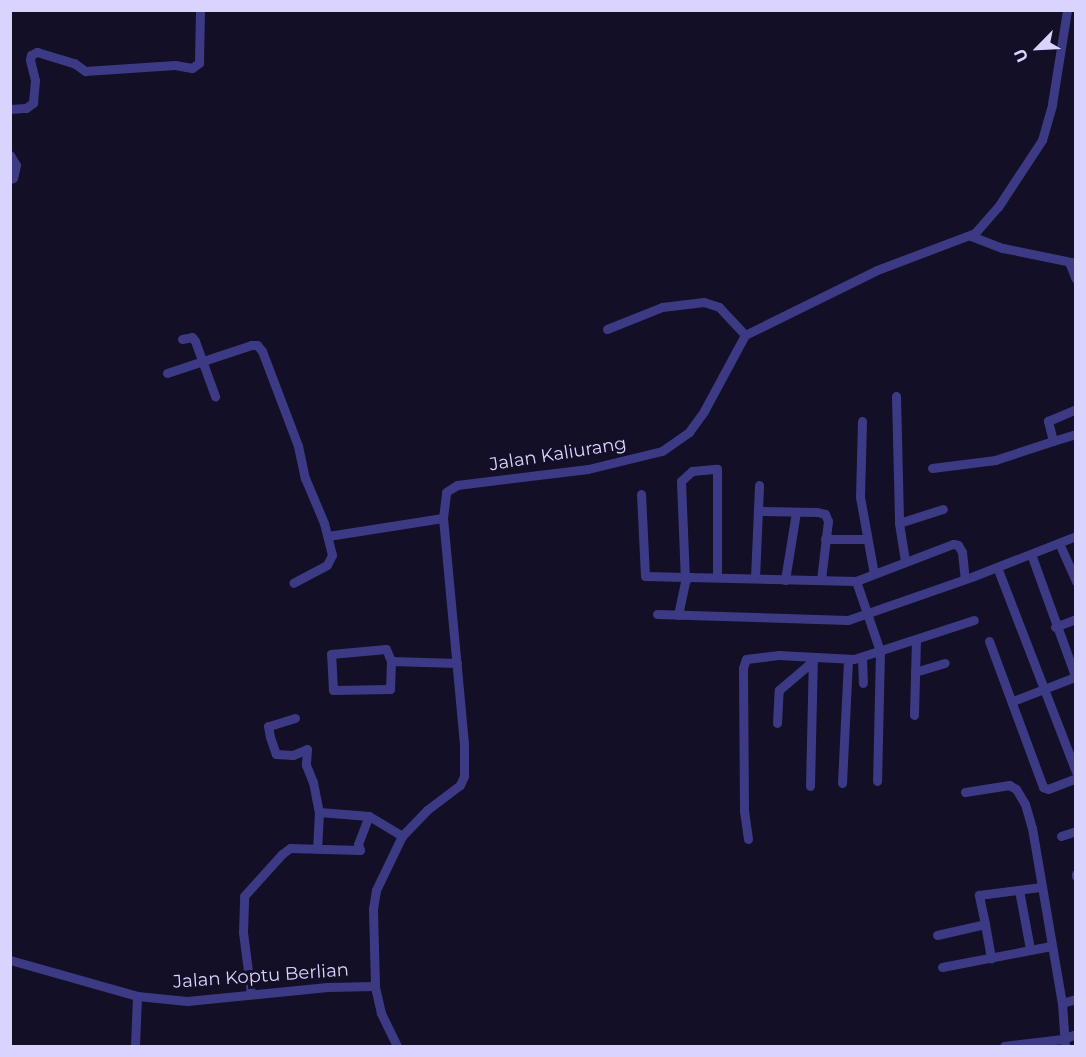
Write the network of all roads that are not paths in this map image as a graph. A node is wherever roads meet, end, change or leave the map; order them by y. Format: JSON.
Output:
{"nodes":[{"id":1,"x":200,"y":10,"type":"edge"},
{"id":2,"x":1067,"y":10,"type":"edge"},
{"id":3,"x":10,"y":109,"type":"edge"},
{"id":4,"x":10,"y":155,"type":"edge"},
{"id":5,"x":10,"y":179,"type":"edge"},
{"id":6,"x":971,"y":236,"type":"junction"},
{"id":7,"x":1072,"y":263,"type":"edge"},
{"id":8,"x":1076,"y":279,"type":"edge"},
{"id":9,"x":607,"y":329,"type":"dead end"},
{"id":10,"x":745,"y":335,"type":"junction"},
{"id":11,"x":182,"y":339,"type":"dead end"},
{"id":12,"x":204,"y":361,"type":"junction"},
{"id":13,"x":167,"y":373,"type":"dead end"},
{"id":14,"x":215,"y":396,"type":"dead end"},
{"id":15,"x":896,"y":396,"type":"dead end"},
{"id":16,"x":1076,"y":409,"type":"edge"},
{"id":17,"x":862,"y":421,"type":"dead end"},
{"id":18,"x":1076,"y":434,"type":"edge"},
{"id":19,"x":1053,"y":441,"type":"junction"},
{"id":20,"x":932,"y":468,"type":"dead end"},
{"id":21,"x":759,"y":485,"type":"dead end"},
{"id":22,"x":641,"y":494,"type":"dead end"},
{"id":23,"x":943,"y":509,"type":"dead end"},
{"id":24,"x":759,"y":511,"type":"junction"},
{"id":25,"x":795,"y":512,"type":"junction"},
{"id":26,"x":443,"y":518,"type":"junction"},
{"id":27,"x":899,"y":523,"type":"junction"},
{"id":28,"x":328,"y":536,"type":"junction"},
{"id":29,"x":1076,"y":536,"type":"edge"},
{"id":30,"x":825,"y":538,"type":"junction"},
{"id":31,"x":866,"y":539,"type":"junction"},
{"id":32,"x":1059,"y":543,"type":"junction"},
{"id":33,"x":1031,"y":554,"type":"junction"},
{"id":34,"x":905,"y":562,"type":"junction"},
{"id":35,"x":997,"y":567,"type":"junction"},
{"id":36,"x":874,"y":574,"type":"junction"},
{"id":37,"x":717,"y":578,"type":"junction"},
{"id":38,"x":755,"y":578,"type":"junction"},
{"id":39,"x":685,"y":579,"type":"junction"},
{"id":40,"x":965,"y":579,"type":"junction"},
{"id":41,"x":785,"y":580,"type":"junction"},
{"id":42,"x":821,"y":580,"type":"junction"},
{"id":43,"x":856,"y":581,"type":"junction"},
{"id":44,"x":1076,"y":582,"type":"edge"},
{"id":45,"x":294,"y":583,"type":"dead end"},
{"id":46,"x":657,"y":614,"type":"dead end"},
{"id":47,"x":678,"y":615,"type":"junction"},
{"id":48,"x":866,"y":615,"type":"junction"},
{"id":49,"x":1076,"y":619,"type":"edge"},
{"id":50,"x":974,"y":620,"type":"dead end"},
{"id":51,"x":1055,"y":627,"type":"junction"},
{"id":52,"x":916,"y":639,"type":"junction"},
{"id":53,"x":989,"y":641,"type":"dead end"},
{"id":54,"x":880,"y":651,"type":"junction"},
{"id":55,"x":862,"y":657,"type":"junction"},
{"id":56,"x":813,"y":659,"type":"junction"},
{"id":57,"x":848,"y":660,"type":"junction"},
{"id":58,"x":391,"y":662,"type":"junction"},
{"id":59,"x":457,"y":663,"type":"junction"},
{"id":60,"x":945,"y":663,"type":"dead end"},
{"id":61,"x":915,"y":672,"type":"junction"},
{"id":62,"x":1075,"y":678,"type":"edge"},
{"id":63,"x":863,"y":682,"type":"dead end"},
{"id":64,"x":1044,"y":689,"type":"junction"},
{"id":65,"x":1013,"y":701,"type":"junction"},
{"id":66,"x":914,"y":715,"type":"dead end"},
{"id":67,"x":295,"y":718,"type":"dead end"},
{"id":68,"x":777,"y":723,"type":"dead end"},
{"id":69,"x":1076,"y":772,"type":"edge"},
{"id":70,"x":1076,"y":778,"type":"edge"},
{"id":71,"x":877,"y":781,"type":"dead end"},
{"id":72,"x":842,"y":783,"type":"dead end"},
{"id":73,"x":810,"y":786,"type":"dead end"},
{"id":74,"x":965,"y":792,"type":"dead end"},
{"id":75,"x":318,"y":812,"type":"junction"},
{"id":76,"x":369,"y":816,"type":"junction"},
{"id":77,"x":1076,"y":831,"type":"edge"},
{"id":78,"x":402,"y":836,"type":"junction"},
{"id":79,"x":1060,"y":836,"type":"dead end"},
{"id":80,"x":748,"y":838,"type":"dead end"},
{"id":81,"x":317,"y":848,"type":"junction"},
{"id":82,"x":1041,"y":887,"type":"junction"},
{"id":83,"x":1019,"y":890,"type":"junction"},
{"id":84,"x":985,"y":924,"type":"junction"},
{"id":85,"x":937,"y":935,"type":"dead end"},
{"id":86,"x":1051,"y":946,"type":"junction"},
{"id":87,"x":1030,"y":950,"type":"junction"},
{"id":88,"x":991,"y":958,"type":"junction"},
{"id":89,"x":10,"y":960,"type":"edge"},
{"id":90,"x":942,"y":967,"type":"dead end"},
{"id":91,"x":375,"y":986,"type":"junction"},
{"id":92,"x":251,"y":994,"type":"junction"},
{"id":93,"x":137,"y":996,"type":"junction"},
{"id":94,"x":1076,"y":999,"type":"edge"},
{"id":95,"x":1062,"y":1003,"type":"junction"},
{"id":96,"x":1076,"y":1034,"type":"edge"},
{"id":97,"x":1064,"y":1043,"type":"edge"},
{"id":98,"x":135,"y":1047,"type":"edge"},
{"id":99,"x":397,"y":1047,"type":"edge"},
{"id":100,"x":1004,"y":1047,"type":"edge"}],
"edges":[{"from":1,"to":3,"type":"street"},
{"from":2,"to":6,"type":"street"},
{"from":4,"to":5,"type":"street"},
{"from":6,"to":7,"type":"street"},
{"from":6,"to":10,"type":"street"},
{"from":7,"to":8,"type":"street"},
{"from":9,"to":10,"type":"street"},
{"from":10,"to":26,"type":"street","name":"Jalan Kaliurang"},
{"from":11,"to":12,"type":"street"},
{"from":12,"to":13,"type":"street"},
{"from":12,"to":14,"type":"street"},
{"from":12,"to":28,"type":"street"},
{"from":15,"to":27,"type":"street"},
{"from":16,"to":19,"type":"street"},
{"from":17,"to":31,"type":"street"},
{"from":18,"to":19,"type":"street"},
{"from":19,"to":20,"type":"street"},
{"from":21,"to":24,"type":"street"},
{"from":22,"to":39,"type":"street"},
{"from":23,"to":27,"type":"street"},
{"from":24,"to":25,"type":"street"},
{"from":24,"to":38,"type":"street"},
{"from":25,"to":30,"type":"street"},
{"from":25,"to":41,"type":"street"},
{"from":26,"to":28,"type":"street"},
{"from":26,"to":59,"type":"street","name":"Jalan Kaliurang"},
{"from":27,"to":34,"type":"street"},
{"from":28,"to":45,"type":"street"},
{"from":29,"to":32,"type":"street"},
{"from":30,"to":31,"type":"street"},
{"from":30,"to":42,"type":"street"},
{"from":31,"to":36,"type":"street"},
{"from":32,"to":33,"type":"street"},
{"from":32,"to":44,"type":"street"},
{"from":33,"to":35,"type":"street"},
{"from":33,"to":51,"type":"street"},
{"from":34,"to":36,"type":"street"},
{"from":34,"to":40,"type":"street"},
{"from":35,"to":40,"type":"street"},
{"from":35,"to":64,"type":"street"},
{"from":36,"to":43,"type":"street"},
{"from":37,"to":38,"type":"street"},
{"from":37,"to":39,"type":"street"},
{"from":37,"to":39,"type":"street"},
{"from":38,"to":41,"type":"street"},
{"from":39,"to":47,"type":"street"},
{"from":40,"to":48,"type":"street"},
{"from":41,"to":42,"type":"street"},
{"from":42,"to":43,"type":"street"},
{"from":43,"to":48,"type":"street"},
{"from":46,"to":47,"type":"street"},
{"from":47,"to":48,"type":"street"},
{"from":48,"to":54,"type":"street"},
{"from":49,"to":51,"type":"street"},
{"from":50,"to":52,"type":"street"},
{"from":51,"to":62,"type":"street"},
{"from":52,"to":54,"type":"street"},
{"from":52,"to":61,"type":"street"},
{"from":53,"to":65,"type":"street"},
{"from":54,"to":55,"type":"street"},
{"from":54,"to":71,"type":"street"},
{"from":55,"to":57,"type":"street"},
{"from":55,"to":63,"type":"street"},
{"from":56,"to":57,"type":"street"},
{"from":56,"to":68,"type":"street"},
{"from":56,"to":73,"type":"street"},
{"from":56,"to":80,"type":"street"},
{"from":57,"to":72,"type":"street"},
{"from":58,"to":58,"type":"street"},
{"from":58,"to":59,"type":"street"},
{"from":59,"to":78,"type":"street","name":"Jalan Kaliurang"},
{"from":60,"to":61,"type":"street"},
{"from":61,"to":66,"type":"street"},
{"from":62,"to":64,"type":"street"},
{"from":64,"to":65,"type":"street"},
{"from":64,"to":69,"type":"street"},
{"from":65,"to":70,"type":"street"},
{"from":67,"to":75,"type":"street"},
{"from":74,"to":82,"type":"street"},
{"from":75,"to":76,"type":"street"},
{"from":75,"to":81,"type":"street"},
{"from":76,"to":78,"type":"street"},
{"from":76,"to":81,"type":"street"},
{"from":77,"to":79,"type":"street"},
{"from":78,"to":91,"type":"street","name":"Jalan Kaliurang"},
{"from":81,"to":92,"type":"street"},
{"from":82,"to":83,"type":"street"},
{"from":82,"to":86,"type":"street"},
{"from":83,"to":84,"type":"street"},
{"from":83,"to":87,"type":"street"},
{"from":84,"to":85,"type":"street"},
{"from":84,"to":88,"type":"street"},
{"from":86,"to":87,"type":"street"},
{"from":86,"to":95,"type":"street"},
{"from":87,"to":88,"type":"street"},
{"from":88,"to":90,"type":"street"},
{"from":89,"to":93,"type":"street","name":"Jalan Koptu Berlian"},
{"from":91,"to":92,"type":"street","name":"Jalan Koptu Berlian"},
{"from":91,"to":99,"type":"street","name":"Jalan Kaliurang"},
{"from":92,"to":93,"type":"street","name":"Jalan Koptu Berlian"},
{"from":93,"to":98,"type":"street"},
{"from":94,"to":95,"type":"street"},
{"from":95,"to":97,"type":"street"},
{"from":96,"to":97,"type":"street"},
{"from":97,"to":100,"type":"street"}]}
